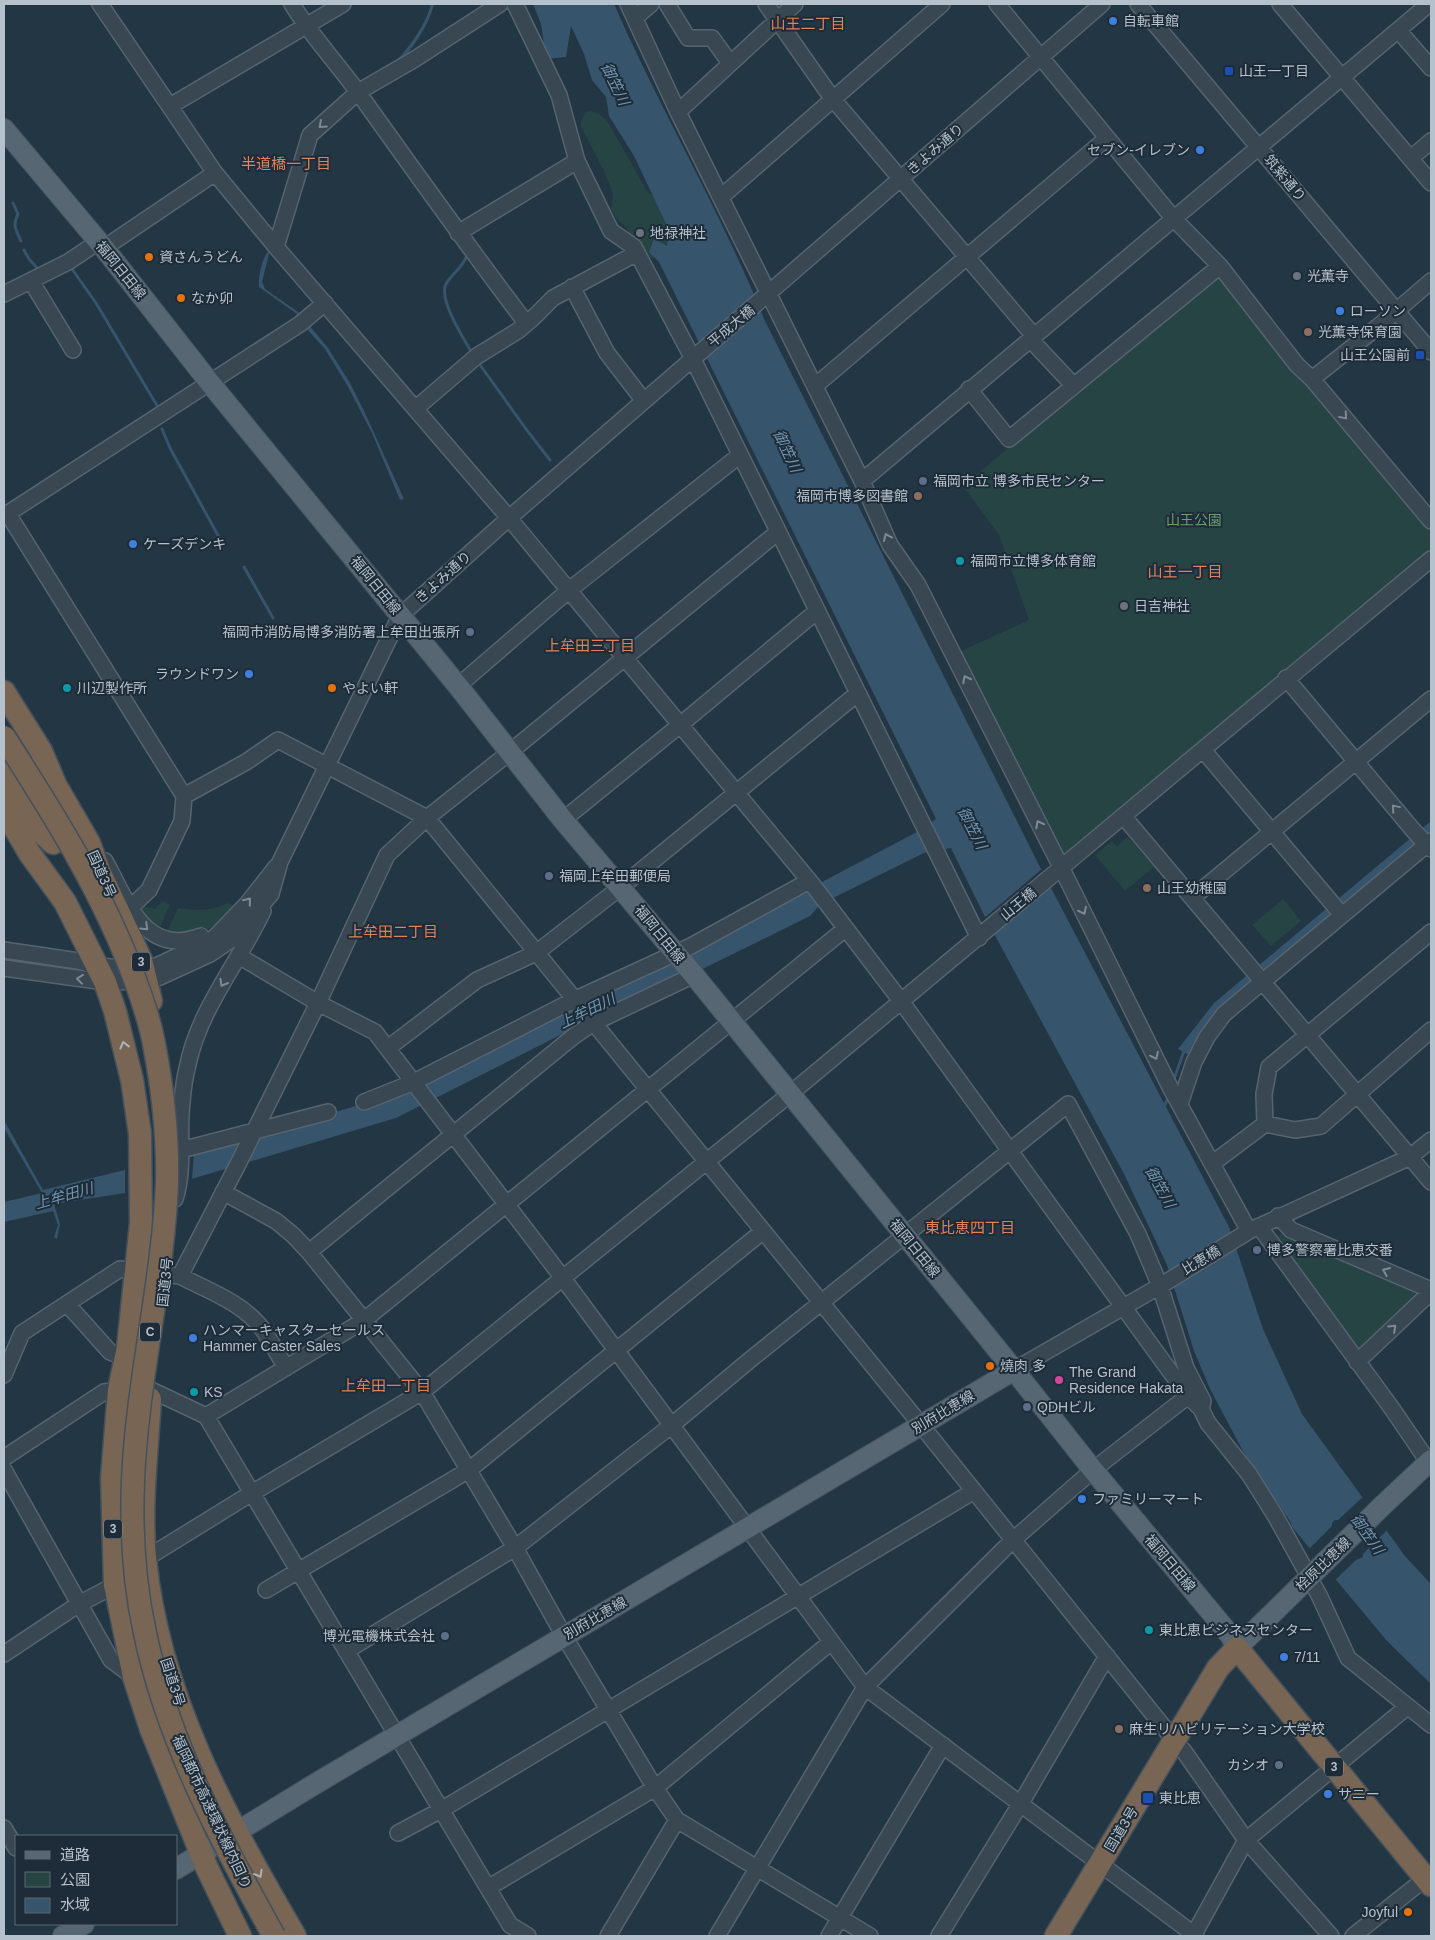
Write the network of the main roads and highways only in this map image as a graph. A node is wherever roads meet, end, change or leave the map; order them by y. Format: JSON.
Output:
{"nodes":[{"id":1,"x":4,"y":129,"type":"edge"},
{"id":2,"x":4,"y":692,"type":"edge"},
{"id":3,"x":4,"y":712,"type":"edge"},
{"id":4,"x":11,"y":738,"type":"edge"},
{"id":5,"x":9,"y":771,"type":"edge"},
{"id":6,"x":50,"y":779,"type":"junction"},
{"id":7,"x":4,"y":810,"type":"edge"},
{"id":8,"x":50,"y":839,"type":"junction"},
{"id":9,"x":65,"y":902,"type":"junction"},
{"id":10,"x":1014,"y":1370,"type":"junction"},
{"id":11,"x":1430,"y":1463,"type":"edge"},
{"id":12,"x":1237,"y":1648,"type":"junction"},
{"id":13,"x":236,"y":1832,"type":"junction"},
{"id":14,"x":202,"y":1853,"type":"junction"},
{"id":15,"x":178,"y":1867,"type":"edge"},
{"id":16,"x":1106,"y":1867,"type":"junction"},
{"id":17,"x":1430,"y":1879,"type":"edge"},
{"id":18,"x":287,"y":1933,"type":"edge"},
{"id":19,"x":240,"y":1936,"type":"edge"},
{"id":20,"x":258,"y":1936,"type":"edge"},
{"id":21,"x":1056,"y":1936,"type":"edge"},
{"id":22,"x":1071,"y":1936,"type":"edge"}],
"edges":[{"from":1,"to":10,"type":"main road","name":"福岡日田線"},
{"from":2,"to":6,"type":"highway","name":"国道3号","number":"3"},
{"from":3,"to":4,"type":"highway"},
{"from":4,"to":5,"type":"highway","number":"C","bridge":true},
{"from":4,"to":6,"type":"highway"},
{"from":5,"to":8,"type":"highway","number":"C"},
{"from":6,"to":13,"type":"highway","name":"国道3号","number":"3"},
{"from":7,"to":9,"type":"highway","number":"3"},
{"from":8,"to":9,"type":"highway"},
{"from":8,"to":18,"type":"highway","name":"福岡都市高速環状線内回り","number":"C","bridge":true},
{"from":8,"to":20,"type":"highway","number":"C"},
{"from":14,"to":9,"type":"highway","number":"3","one_way":true},
{"from":10,"to":12,"type":"main road","name":"福岡日田線"},
{"from":10,"to":13,"type":"main road","name":"別府比恵線"},
{"from":11,"to":12,"type":"main road","name":"桧原比恵線"},
{"from":12,"to":16,"type":"highway","name":"国道3号"},
{"from":12,"to":17,"type":"highway","number":"3"},
{"from":13,"to":14,"type":"main road","name":"別府比恵線"},
{"from":13,"to":18,"type":"highway","name":"国道3号","number":"3","one_way":true},
{"from":14,"to":15,"type":"main road","name":"別府比恵線"},
{"from":14,"to":19,"type":"highway","number":"3"},
{"from":16,"to":21,"type":"highway","name":"国道3号"},
{"from":16,"to":22,"type":"highway","name":"国道3号"}]}
